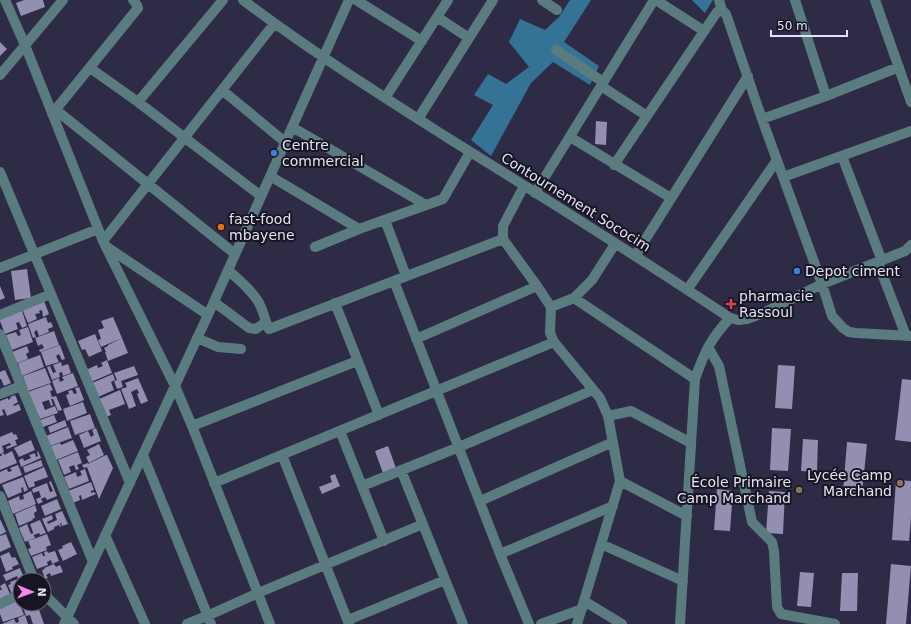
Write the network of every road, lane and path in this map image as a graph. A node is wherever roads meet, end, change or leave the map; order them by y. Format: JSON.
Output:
{"nodes":[{"id":1,"x":5,"y":0,"type":"edge"},
{"id":2,"x":64,"y":0,"type":"edge"},
{"id":3,"x":133,"y":0,"type":"edge"},
{"id":4,"x":223,"y":0,"type":"edge"},
{"id":5,"x":243,"y":0,"type":"edge"},
{"id":6,"x":349,"y":0,"type":"edge"},
{"id":7,"x":356,"y":0,"type":"edge"},
{"id":8,"x":448,"y":0,"type":"edge"},
{"id":9,"x":493,"y":0,"type":"edge"},
{"id":10,"x":542,"y":0,"type":"edge"},
{"id":11,"x":655,"y":0,"type":"edge"},
{"id":12,"x":719,"y":0,"type":"edge"},
{"id":13,"x":795,"y":0,"type":"edge"},
{"id":14,"x":875,"y":0,"type":"edge"},
{"id":15,"x":557,"y":10,"type":"dead end"},
{"id":16,"x":722,"y":11,"type":"junction"},
{"id":17,"x":437,"y":17,"type":"junction"},
{"id":18,"x":274,"y":24,"type":"junction"},
{"id":19,"x":704,"y":31,"type":"junction"},
{"id":20,"x":469,"y":38,"type":"junction"},
{"id":21,"x":422,"y":41,"type":"junction"},
{"id":22,"x":25,"y":45,"type":"junction"},
{"id":23,"x":556,"y":50,"type":"dead end"},
{"id":24,"x":323,"y":57,"type":"junction"},
{"id":25,"x":899,"y":67,"type":"junction"},
{"id":26,"x":90,"y":68,"type":"junction"},
{"id":27,"x":0,"y":75,"type":"edge"},
{"id":28,"x":748,"y":76,"type":"junction"},
{"id":29,"x":602,"y":84,"type":"junction"},
{"id":30,"x":222,"y":90,"type":"junction"},
{"id":31,"x":826,"y":96,"type":"junction"},
{"id":32,"x":386,"y":98,"type":"junction"},
{"id":33,"x":138,"y":102,"type":"junction"},
{"id":34,"x":911,"y":102,"type":"edge"},
{"id":35,"x":54,"y":112,"type":"junction"},
{"id":36,"x":647,"y":116,"type":"junction"},
{"id":37,"x":418,"y":119,"type":"junction"},
{"id":38,"x":762,"y":119,"type":"junction"},
{"id":39,"x":292,"y":126,"type":"junction"},
{"id":40,"x":911,"y":131,"type":"edge"},
{"id":41,"x":570,"y":137,"type":"junction"},
{"id":42,"x":184,"y":138,"type":"junction"},
{"id":43,"x":285,"y":142,"type":"junction"},
{"id":44,"x":470,"y":152,"type":"junction"},
{"id":45,"x":842,"y":156,"type":"junction"},
{"id":46,"x":777,"y":160,"type":"junction"},
{"id":47,"x":614,"y":165,"type":"junction"},
{"id":48,"x":0,"y":172,"type":"edge"},
{"id":49,"x":270,"y":176,"type":"junction"},
{"id":50,"x":783,"y":177,"type":"junction"},
{"id":51,"x":148,"y":184,"type":"junction"},
{"id":52,"x":524,"y":186,"type":"junction"},
{"id":53,"x":535,"y":192,"type":"junction"},
{"id":54,"x":261,"y":196,"type":"junction"},
{"id":55,"x":671,"y":198,"type":"junction"},
{"id":56,"x":426,"y":205,"type":"junction"},
{"id":57,"x":384,"y":220,"type":"junction"},
{"id":58,"x":98,"y":229,"type":"junction"},
{"id":59,"x":359,"y":229,"type":"junction"},
{"id":60,"x":503,"y":239,"type":"junction"},
{"id":61,"x":104,"y":243,"type":"junction"},
{"id":62,"x":615,"y":244,"type":"junction"},
{"id":63,"x":911,"y":245,"type":"edge"},
{"id":64,"x":314,"y":247,"type":"dead end"},
{"id":65,"x":35,"y":254,"type":"junction"},
{"id":66,"x":235,"y":254,"type":"junction"},
{"id":67,"x":635,"y":256,"type":"junction"},
{"id":68,"x":880,"y":262,"type":"junction"},
{"id":69,"x":0,"y":268,"type":"edge"},
{"id":70,"x":228,"y":270,"type":"junction"},
{"id":71,"x":406,"y":276,"type":"junction"},
{"id":72,"x":394,"y":281,"type":"junction"},
{"id":73,"x":822,"y":284,"type":"junction"},
{"id":74,"x":537,"y":286,"type":"junction"},
{"id":75,"x":688,"y":290,"type":"junction"},
{"id":76,"x":51,"y":294,"type":"junction"},
{"id":77,"x":574,"y":298,"type":"junction"},
{"id":78,"x":214,"y":302,"type":"junction"},
{"id":79,"x":335,"y":303,"type":"junction"},
{"id":80,"x":551,"y":306,"type":"junction"},
{"id":81,"x":0,"y":315,"type":"edge"},
{"id":82,"x":208,"y":315,"type":"junction"},
{"id":83,"x":730,"y":318,"type":"junction"},
{"id":84,"x":266,"y":322,"type":"junction"},
{"id":85,"x":0,"y":334,"type":"edge"},
{"id":86,"x":908,"y":336,"type":"edge"},
{"id":87,"x":197,"y":338,"type":"junction"},
{"id":88,"x":416,"y":339,"type":"junction"},
{"id":89,"x":554,"y":342,"type":"junction"},
{"id":90,"x":708,"y":347,"type":"junction"},
{"id":91,"x":241,"y":349,"type":"dead end"},
{"id":92,"x":357,"y":361,"type":"junction"},
{"id":93,"x":695,"y":379,"type":"junction"},
{"id":94,"x":21,"y":386,"type":"junction"},
{"id":95,"x":175,"y":386,"type":"junction"},
{"id":96,"x":593,"y":390,"type":"junction"},
{"id":97,"x":437,"y":391,"type":"junction"},
{"id":98,"x":0,"y":394,"type":"edge"},
{"id":99,"x":379,"y":415,"type":"junction"},
{"id":100,"x":608,"y":416,"type":"junction"},
{"id":101,"x":192,"y":426,"type":"junction"},
{"id":102,"x":340,"y":431,"type":"junction"},
{"id":103,"x":613,"y":442,"type":"junction"},
{"id":104,"x":691,"y":443,"type":"junction"},
{"id":105,"x":459,"y":447,"type":"junction"},
{"id":106,"x":143,"y":455,"type":"junction"},
{"id":107,"x":282,"y":455,"type":"junction"},
{"id":108,"x":401,"y":470,"type":"junction"},
{"id":109,"x":620,"y":481,"type":"junction"},
{"id":110,"x":130,"y":483,"type":"junction"},
{"id":111,"x":214,"y":484,"type":"junction"},
{"id":112,"x":362,"y":486,"type":"junction"},
{"id":113,"x":0,"y":496,"type":"edge"},
{"id":114,"x":480,"y":501,"type":"junction"},
{"id":115,"x":613,"y":506,"type":"junction"},
{"id":116,"x":687,"y":516,"type":"junction"},
{"id":117,"x":423,"y":524,"type":"junction"},
{"id":118,"x":105,"y":535,"type":"junction"},
{"id":119,"x":384,"y":540,"type":"junction"},
{"id":120,"x":601,"y":544,"type":"junction"},
{"id":121,"x":500,"y":554,"type":"junction"},
{"id":122,"x":93,"y":562,"type":"junction"},
{"id":123,"x":326,"y":565,"type":"junction"},
{"id":124,"x":31,"y":572,"type":"edge"},
{"id":125,"x":445,"y":580,"type":"junction"},
{"id":126,"x":683,"y":581,"type":"junction"},
{"id":127,"x":258,"y":593,"type":"junction"},
{"id":128,"x":12,"y":598,"type":"edge"},
{"id":129,"x":52,"y":603,"type":"edge"},
{"id":130,"x":0,"y":604,"type":"edge"},
{"id":131,"x":583,"y":605,"type":"junction"},
{"id":132,"x":209,"y":620,"type":"edge"},
{"id":133,"x":68,"y":622,"type":"edge"},
{"id":134,"x":349,"y":622,"type":"edge"},
{"id":135,"x":145,"y":624,"type":"edge"},
{"id":136,"x":187,"y":624,"type":"edge"},
{"id":137,"x":270,"y":624,"type":"edge"},
{"id":138,"x":463,"y":624,"type":"edge"},
{"id":139,"x":529,"y":624,"type":"edge"},
{"id":140,"x":540,"y":624,"type":"edge"},
{"id":141,"x":577,"y":624,"type":"edge"},
{"id":142,"x":622,"y":624,"type":"edge"},
{"id":143,"x":680,"y":624,"type":"edge"},
{"id":144,"x":835,"y":624,"type":"edge"}],
"edges":[{"from":1,"to":22,"type":"street"},
{"from":2,"to":22,"type":"street"},
{"from":3,"to":26,"type":"street"},
{"from":4,"to":33,"type":"street"},
{"from":5,"to":18,"type":"street","name":"Contournement Sococim"},
{"from":6,"to":24,"type":"street"},
{"from":7,"to":21,"type":"street"},
{"from":8,"to":17,"type":"street"},
{"from":9,"to":20,"type":"street"},
{"from":10,"to":15,"type":"street"},
{"from":11,"to":19,"type":"street"},
{"from":11,"to":29,"type":"street"},
{"from":12,"to":16,"type":"street"},
{"from":13,"to":31,"type":"street"},
{"from":14,"to":25,"type":"street"},
{"from":16,"to":19,"type":"street"},
{"from":16,"to":28,"type":"street"},
{"from":17,"to":20,"type":"street"},
{"from":17,"to":21,"type":"street"},
{"from":18,"to":24,"type":"street","name":"Contournement Sococim"},
{"from":18,"to":30,"type":"street"},
{"from":19,"to":36,"type":"street"},
{"from":20,"to":37,"type":"street"},
{"from":21,"to":32,"type":"street"},
{"from":22,"to":27,"type":"street"},
{"from":22,"to":35,"type":"street"},
{"from":23,"to":29,"type":"street"},
{"from":24,"to":32,"type":"street","name":"Contournement Sococim"},
{"from":24,"to":39,"type":"street"},
{"from":25,"to":31,"type":"street"},
{"from":25,"to":34,"type":"street"},
{"from":26,"to":33,"type":"street"},
{"from":26,"to":35,"type":"street"},
{"from":28,"to":38,"type":"street"},
{"from":28,"to":55,"type":"street"},
{"from":29,"to":36,"type":"street"},
{"from":29,"to":41,"type":"street"},
{"from":30,"to":42,"type":"street"},
{"from":30,"to":43,"type":"street"},
{"from":31,"to":38,"type":"street"},
{"from":32,"to":37,"type":"street","name":"Contournement Sococim"},
{"from":33,"to":42,"type":"street"},
{"from":35,"to":51,"type":"street"},
{"from":35,"to":58,"type":"street"},
{"from":36,"to":47,"type":"street"},
{"from":37,"to":44,"type":"street","name":"Contournement Sococim"},
{"from":38,"to":46,"type":"street"},
{"from":39,"to":43,"type":"street"},
{"from":39,"to":56,"type":"street"},
{"from":40,"to":45,"type":"street"},
{"from":41,"to":47,"type":"street"},
{"from":41,"to":53,"type":"street"},
{"from":42,"to":51,"type":"street"},
{"from":42,"to":54,"type":"street"},
{"from":43,"to":49,"type":"street"},
{"from":44,"to":52,"type":"street","name":"Contournement Sococim"},
{"from":44,"to":56,"type":"street"},
{"from":45,"to":50,"type":"street"},
{"from":45,"to":68,"type":"street"},
{"from":46,"to":50,"type":"street"},
{"from":46,"to":75,"type":"street"},
{"from":47,"to":55,"type":"street"},
{"from":48,"to":65,"type":"street"},
{"from":49,"to":54,"type":"street"},
{"from":49,"to":59,"type":"street"},
{"from":50,"to":73,"type":"street"},
{"from":51,"to":61,"type":"street"},
{"from":51,"to":66,"type":"street"},
{"from":52,"to":53,"type":"street","name":"Contournement Sococim"},
{"from":52,"to":60,"type":"street"},
{"from":53,"to":62,"type":"street","name":"Contournement Sococim"},
{"from":54,"to":66,"type":"street"},
{"from":55,"to":67,"type":"street"},
{"from":56,"to":57,"type":"street"},
{"from":57,"to":59,"type":"street"},
{"from":57,"to":71,"type":"street"},
{"from":58,"to":61,"type":"street"},
{"from":58,"to":65,"type":"street"},
{"from":59,"to":64,"type":"street"},
{"from":60,"to":71,"type":"street"},
{"from":60,"to":74,"type":"street"},
{"from":61,"to":82,"type":"street"},
{"from":61,"to":95,"type":"street"},
{"from":62,"to":67,"type":"street","name":"Contournement Sococim"},
{"from":62,"to":77,"type":"street"},
{"from":63,"to":68,"type":"street"},
{"from":65,"to":69,"type":"street"},
{"from":65,"to":76,"type":"street"},
{"from":66,"to":70,"type":"street"},
{"from":67,"to":75,"type":"street","name":"Contournement Sococim"},
{"from":68,"to":73,"type":"street"},
{"from":68,"to":86,"type":"street"},
{"from":70,"to":78,"type":"street"},
{"from":70,"to":84,"type":"street"},
{"from":71,"to":72,"type":"street"},
{"from":72,"to":79,"type":"street"},
{"from":72,"to":88,"type":"street"},
{"from":73,"to":83,"type":"street"},
{"from":73,"to":86,"type":"street"},
{"from":74,"to":80,"type":"street"},
{"from":74,"to":88,"type":"street"},
{"from":75,"to":83,"type":"street","name":"Contournement Sococim"},
{"from":76,"to":81,"type":"street"},
{"from":76,"to":110,"type":"street"},
{"from":77,"to":80,"type":"street"},
{"from":77,"to":93,"type":"street"},
{"from":78,"to":82,"type":"street"},
{"from":78,"to":84,"type":"street"},
{"from":79,"to":84,"type":"street"},
{"from":79,"to":92,"type":"street"},
{"from":80,"to":89,"type":"street"},
{"from":82,"to":87,"type":"street"},
{"from":83,"to":90,"type":"street"},
{"from":85,"to":94,"type":"street"},
{"from":87,"to":91,"type":"street"},
{"from":87,"to":95,"type":"street"},
{"from":88,"to":97,"type":"street"},
{"from":89,"to":96,"type":"street"},
{"from":89,"to":97,"type":"street"},
{"from":90,"to":93,"type":"street"},
{"from":90,"to":144,"type":"street"},
{"from":92,"to":99,"type":"street"},
{"from":92,"to":101,"type":"street"},
{"from":93,"to":104,"type":"street"},
{"from":94,"to":98,"type":"street"},
{"from":94,"to":122,"type":"street"},
{"from":95,"to":101,"type":"street"},
{"from":95,"to":106,"type":"street"},
{"from":96,"to":100,"type":"street"},
{"from":96,"to":105,"type":"street"},
{"from":97,"to":99,"type":"street"},
{"from":97,"to":105,"type":"street"},
{"from":99,"to":102,"type":"street"},
{"from":100,"to":103,"type":"street"},
{"from":100,"to":104,"type":"street"},
{"from":101,"to":111,"type":"street"},
{"from":102,"to":107,"type":"street"},
{"from":102,"to":112,"type":"street"},
{"from":103,"to":109,"type":"street"},
{"from":103,"to":114,"type":"street"},
{"from":104,"to":116,"type":"street"},
{"from":105,"to":108,"type":"street"},
{"from":105,"to":114,"type":"street"},
{"from":106,"to":110,"type":"street"},
{"from":106,"to":132,"type":"street"},
{"from":107,"to":111,"type":"street"},
{"from":107,"to":123,"type":"street"},
{"from":108,"to":112,"type":"street"},
{"from":108,"to":117,"type":"street"},
{"from":109,"to":115,"type":"street"},
{"from":109,"to":116,"type":"street"},
{"from":110,"to":118,"type":"street"},
{"from":111,"to":127,"type":"street"},
{"from":112,"to":119,"type":"street"},
{"from":113,"to":124,"type":"street"},
{"from":114,"to":121,"type":"street"},
{"from":115,"to":120,"type":"street"},
{"from":115,"to":121,"type":"street"},
{"from":116,"to":126,"type":"street"},
{"from":117,"to":119,"type":"street"},
{"from":117,"to":125,"type":"street"},
{"from":118,"to":122,"type":"street"},
{"from":118,"to":135,"type":"street"},
{"from":119,"to":123,"type":"street"},
{"from":120,"to":126,"type":"street"},
{"from":120,"to":131,"type":"street"},
{"from":121,"to":139,"type":"street"},
{"from":122,"to":133,"type":"street"},
{"from":123,"to":127,"type":"street"},
{"from":123,"to":134,"type":"street"},
{"from":125,"to":134,"type":"street"},
{"from":125,"to":138,"type":"street"},
{"from":126,"to":143,"type":"street"},
{"from":127,"to":132,"type":"street"},
{"from":127,"to":137,"type":"street"},
{"from":128,"to":130,"type":"street"},
{"from":129,"to":133,"type":"street"},
{"from":131,"to":140,"type":"street"},
{"from":131,"to":141,"type":"street"},
{"from":131,"to":142,"type":"street"},
{"from":132,"to":136,"type":"street"}]}
